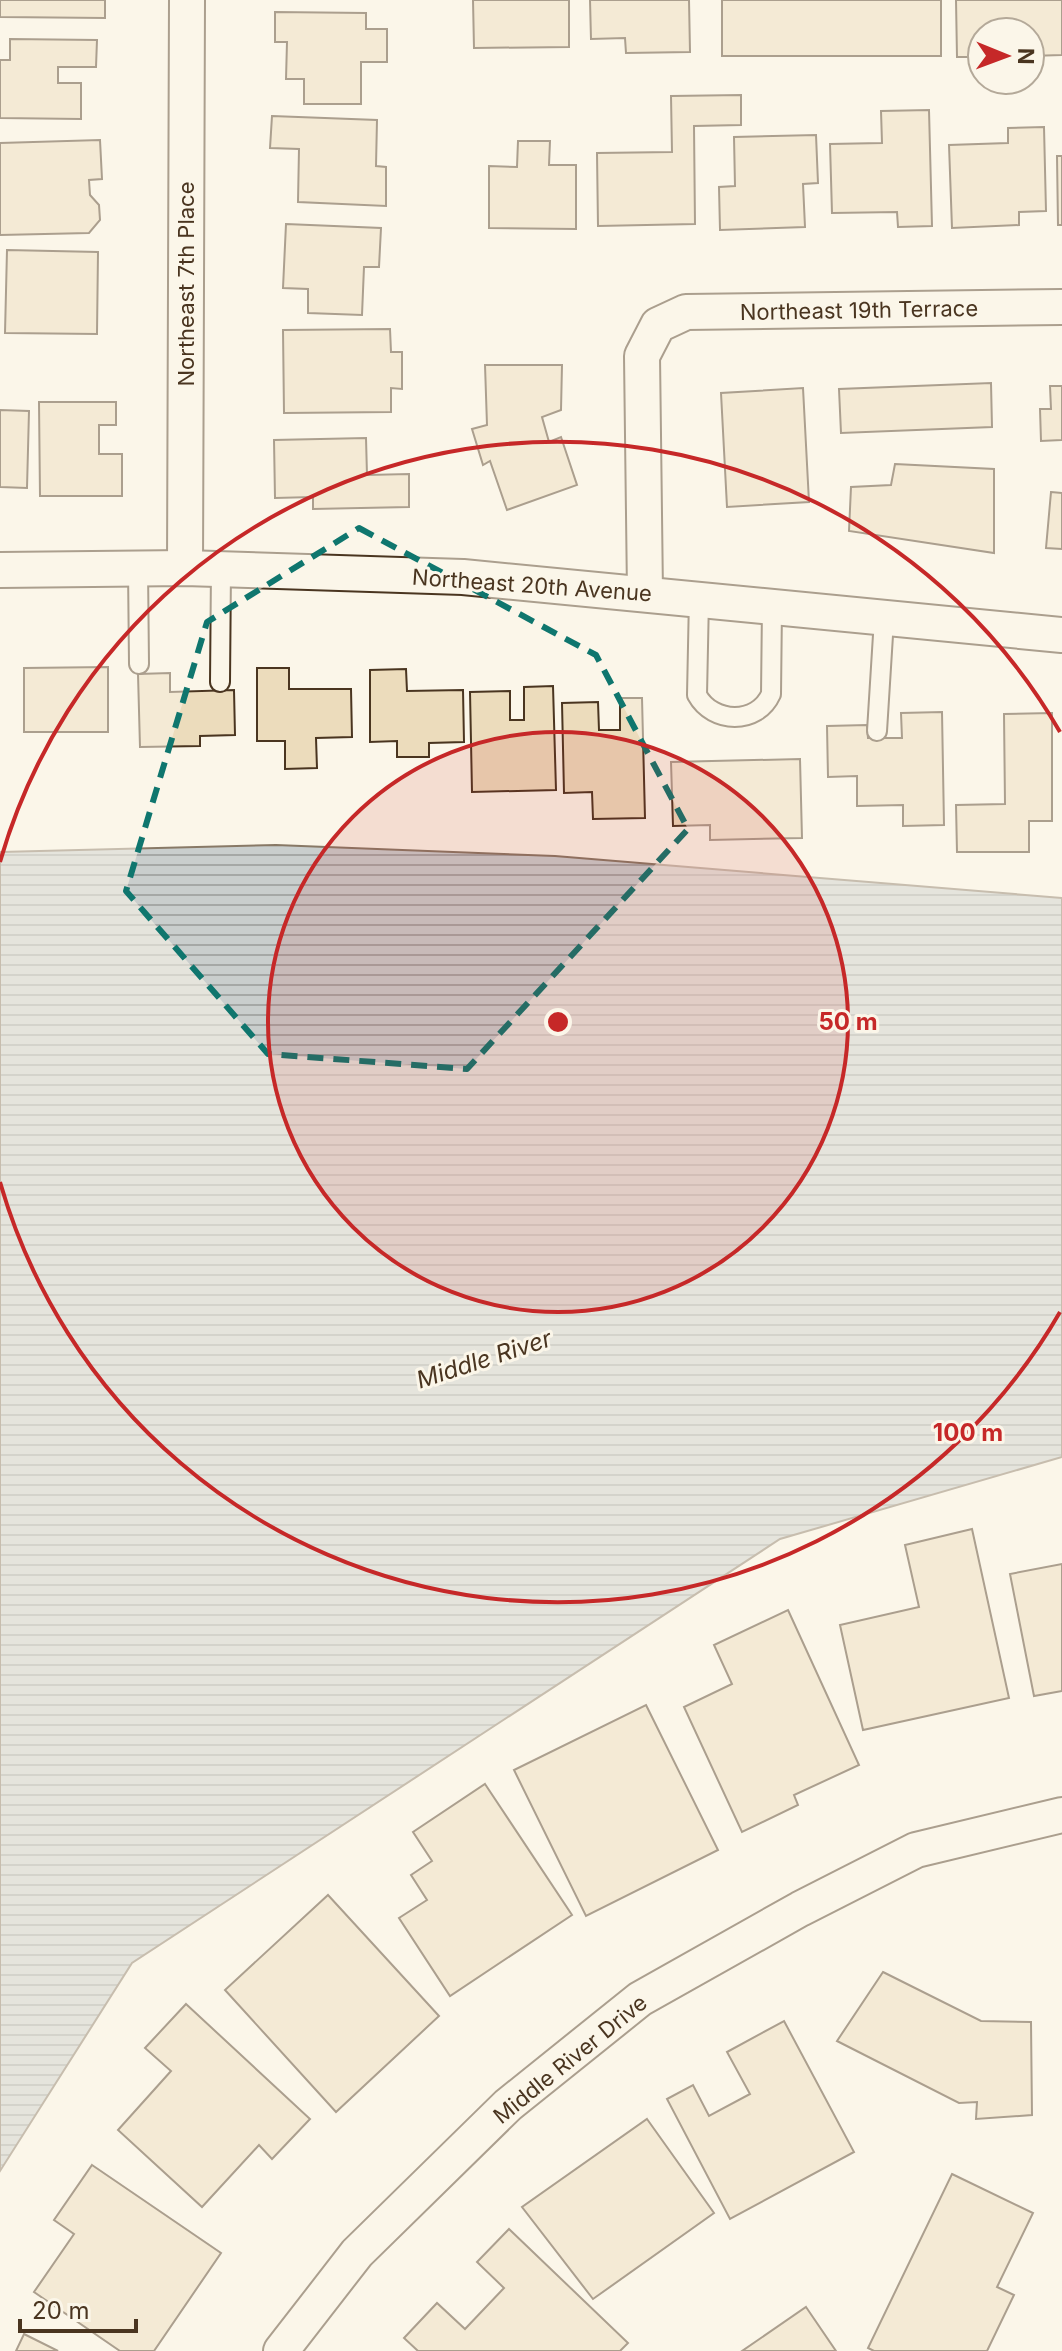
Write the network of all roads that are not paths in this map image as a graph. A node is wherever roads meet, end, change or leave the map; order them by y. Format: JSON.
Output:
{"nodes":[{"id":1,"x":187,"y":0,"type":"edge"},
{"id":2,"x":1062,"y":307,"type":"edge"},
{"id":3,"x":138,"y":568,"type":"junction"},
{"id":4,"x":185,"y":568,"type":"junction"},
{"id":5,"x":221,"y":569,"type":"junction"},
{"id":6,"x":0,"y":570,"type":"edge"},
{"id":7,"x":645,"y":593,"type":"junction"},
{"id":8,"x":699,"y":598,"type":"junction"},
{"id":9,"x":772,"y":607,"type":"junction"},
{"id":10,"x":884,"y":619,"type":"junction"},
{"id":11,"x":1062,"y":635,"type":"edge"},
{"id":12,"x":139,"y":664,"type":"dead end"},
{"id":13,"x":220,"y":682,"type":"dead end"},
{"id":14,"x":877,"y":731,"type":"dead end"},
{"id":15,"x":1062,"y":1815,"type":"edge"},
{"id":16,"x":281,"y":2351,"type":"edge"}],
"edges":[{"from":1,"to":4,"type":"street","name":"Northeast 7th Place"},
{"from":2,"to":7,"type":"street","name":"Northeast 19th Terrace"},
{"from":3,"to":4,"type":"street","name":"Northeast 20th Avenue"},
{"from":3,"to":6,"type":"street","name":"Northeast 20th Avenue"},
{"from":3,"to":12,"type":"lane"},
{"from":4,"to":5,"type":"street","name":"Northeast 20th Avenue"},
{"from":5,"to":7,"type":"street","name":"Northeast 20th Avenue"},
{"from":5,"to":13,"type":"lane"},
{"from":7,"to":8,"type":"street","name":"Northeast 20th Avenue"},
{"from":8,"to":9,"type":"street","name":"Northeast 20th Avenue"},
{"from":8,"to":9,"type":"lane"},
{"from":9,"to":10,"type":"street","name":"Northeast 20th Avenue"},
{"from":10,"to":11,"type":"street","name":"Northeast 20th Avenue"},
{"from":10,"to":14,"type":"lane"},
{"from":15,"to":16,"type":"street","name":"Middle River Drive"}]}
